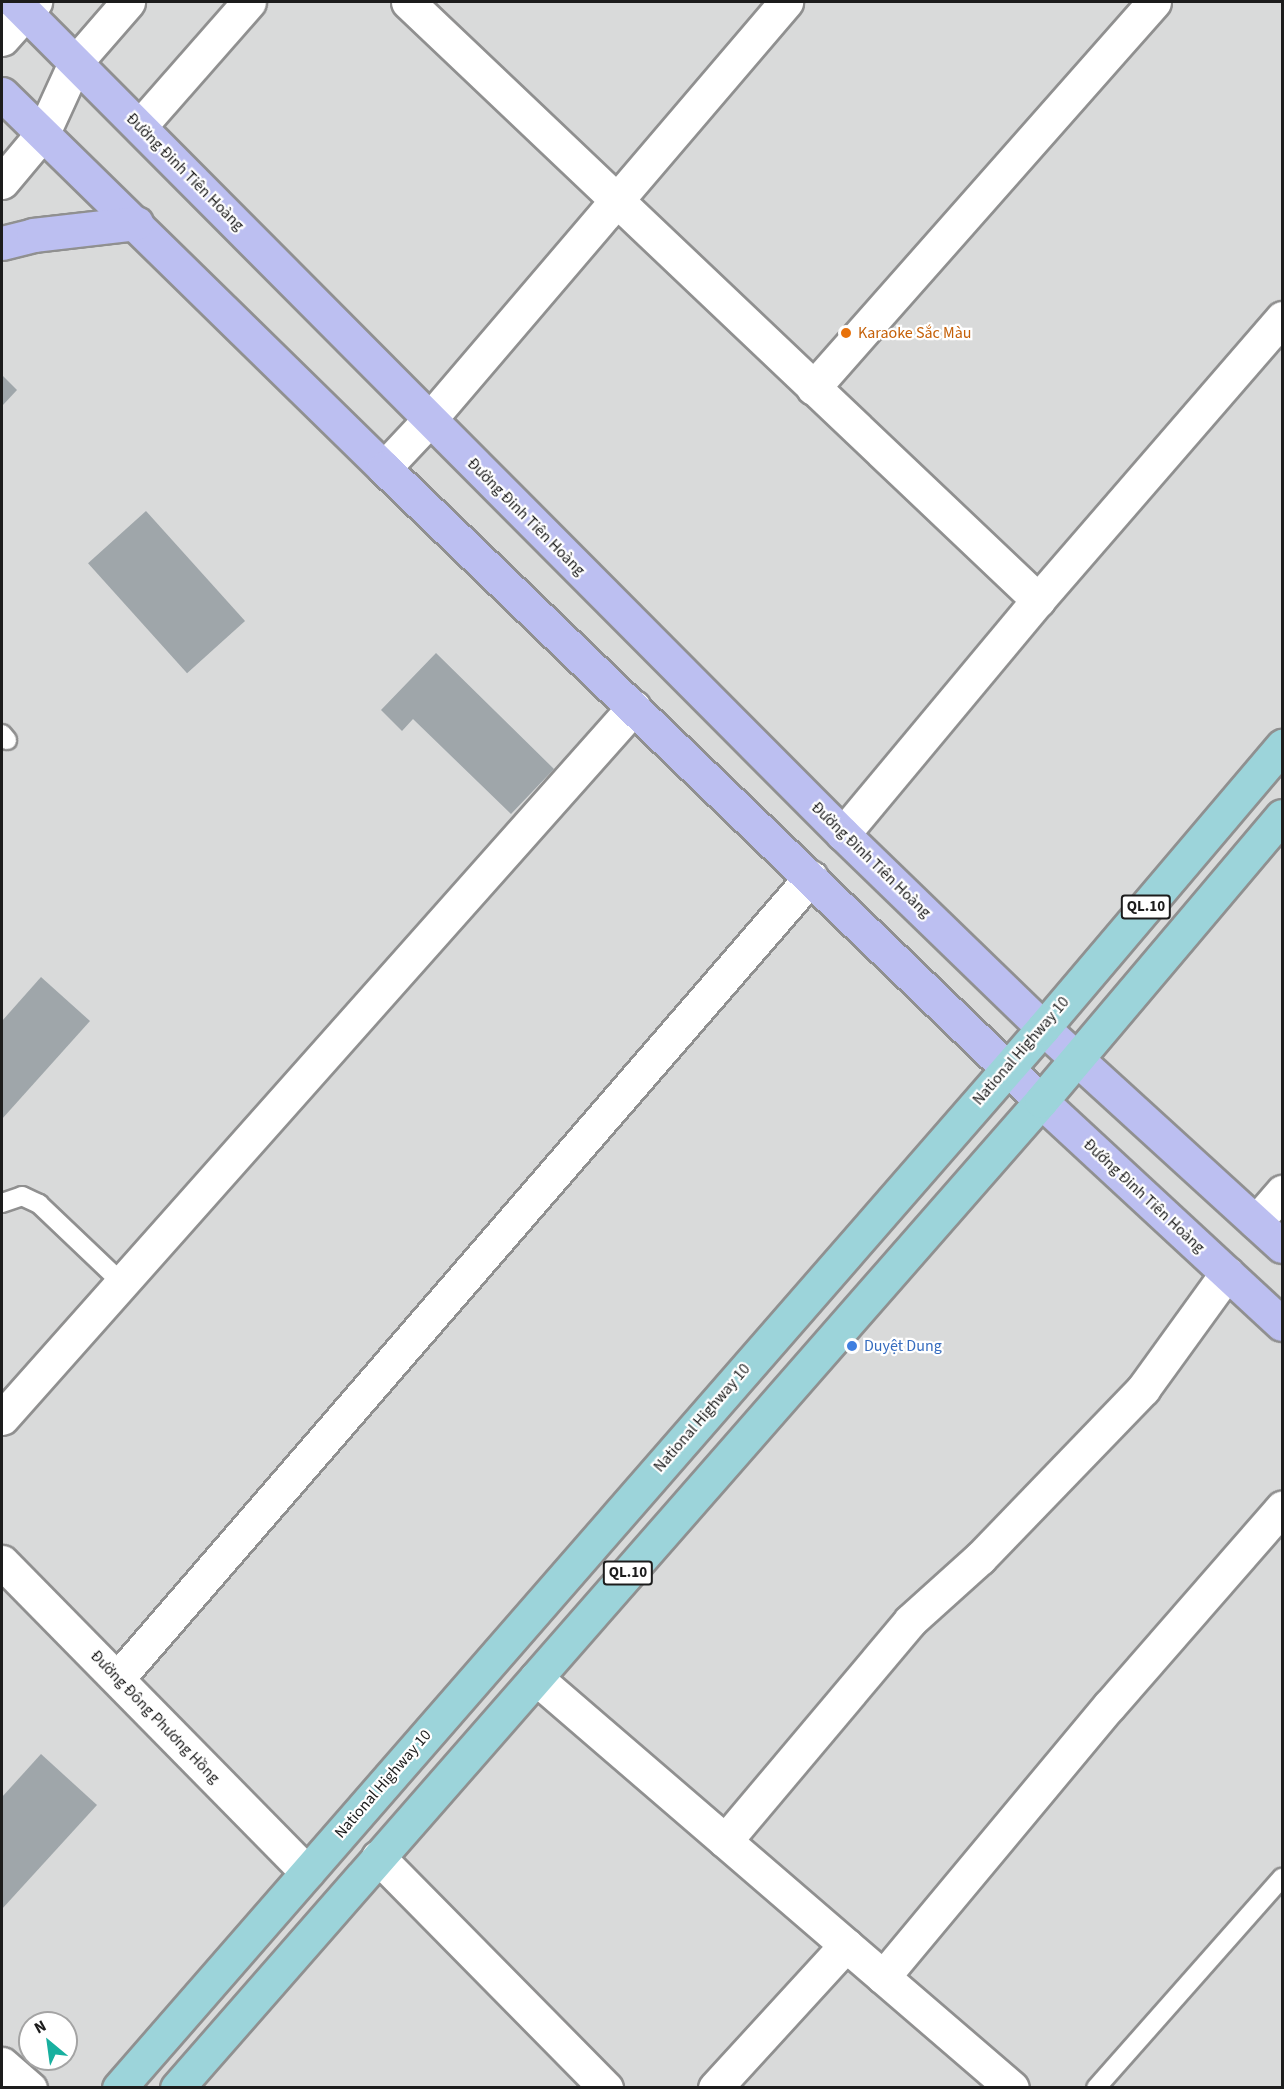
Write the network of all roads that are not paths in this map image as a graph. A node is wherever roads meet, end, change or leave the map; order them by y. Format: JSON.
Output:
{"nodes":[{"id":1,"x":128,"y":2,"type":"edge"},
{"id":2,"x":249,"y":2,"type":"edge"},
{"id":3,"x":408,"y":2,"type":"edge"},
{"id":4,"x":786,"y":2,"type":"edge"},
{"id":5,"x":1154,"y":2,"type":"edge"},
{"id":6,"x":25,"y":5,"type":"edge"},
{"id":7,"x":2,"y":39,"type":"edge"},
{"id":8,"x":75,"y":63,"type":"junction"},
{"id":9,"x":2,"y":94,"type":"edge"},
{"id":10,"x":140,"y":126,"type":"junction"},
{"id":11,"x":43,"y":132,"type":"junction"},
{"id":12,"x":2,"y":182,"type":"edge"},
{"id":13,"x":613,"y":201,"type":"junction"},
{"id":14,"x":136,"y":223,"type":"junction"},
{"id":15,"x":2,"y":243,"type":"edge"},
{"id":16,"x":1282,"y":318,"type":"edge"},
{"id":17,"x":813,"y":388,"type":"junction"},
{"id":18,"x":429,"y":420,"type":"junction"},
{"id":19,"x":384,"y":468,"type":"junction"},
{"id":20,"x":1038,"y":600,"type":"junction"},
{"id":21,"x":634,"y":707,"type":"junction"},
{"id":22,"x":1282,"y":746,"type":"edge"},
{"id":23,"x":1282,"y":816,"type":"edge"},
{"id":24,"x":843,"y":834,"type":"junction"},
{"id":25,"x":812,"y":877,"type":"junction"},
{"id":26,"x":1043,"y":1028,"type":"junction"},
{"id":27,"x":1077,"y":1057,"type":"junction"},
{"id":28,"x":1008,"y":1067,"type":"junction"},
{"id":29,"x":1041,"y":1101,"type":"junction"},
{"id":30,"x":1282,"y":1192,"type":"edge"},
{"id":31,"x":2,"y":1203,"type":"edge"},
{"id":32,"x":1256,"y":1222,"type":"junction"},
{"id":33,"x":1282,"y":1246,"type":"edge"},
{"id":34,"x":1227,"y":1273,"type":"junction"},
{"id":35,"x":122,"y":1283,"type":"junction"},
{"id":36,"x":1282,"y":1324,"type":"edge"},
{"id":37,"x":2,"y":1418,"type":"edge"},
{"id":38,"x":1282,"y":1508,"type":"edge"},
{"id":39,"x":2,"y":1562,"type":"edge"},
{"id":40,"x":536,"y":1677,"type":"junction"},
{"id":41,"x":118,"y":1678,"type":"junction"},
{"id":42,"x":726,"y":1841,"type":"junction"},
{"id":43,"x":378,"y":1857,"type":"junction"},
{"id":44,"x":307,"y":1872,"type":"junction"},
{"id":45,"x":1282,"y":1878,"type":"edge"},
{"id":46,"x":846,"y":1945,"type":"junction"},
{"id":47,"x":883,"y":1977,"type":"junction"},
{"id":48,"x":2,"y":2064,"type":"edge"},
{"id":49,"x":30,"y":2088,"type":"edge"},
{"id":50,"x":119,"y":2088,"type":"edge"},
{"id":51,"x":177,"y":2088,"type":"edge"},
{"id":52,"x":606,"y":2088,"type":"edge"},
{"id":53,"x":715,"y":2088,"type":"edge"},
{"id":54,"x":1012,"y":2088,"type":"edge"},
{"id":55,"x":1096,"y":2088,"type":"edge"}],
"edges":[{"from":1,"to":8,"type":"street"},
{"from":2,"to":10,"type":"street"},
{"from":3,"to":13,"type":"street"},
{"from":4,"to":13,"type":"street"},
{"from":5,"to":17,"type":"street"},
{"from":6,"to":7,"type":"street"},
{"from":6,"to":8,"type":"main road","name":"Đường Đinh Tiên Hoàng"},
{"from":8,"to":10,"type":"main road","name":"Đường Đinh Tiên Hoàng"},
{"from":8,"to":11,"type":"street"},
{"from":9,"to":11,"type":"main road"},
{"from":10,"to":18,"type":"main road","name":"Đường Đinh Tiên Hoàng"},
{"from":11,"to":12,"type":"street"},
{"from":11,"to":14,"type":"main road"},
{"from":13,"to":17,"type":"street"},
{"from":13,"to":18,"type":"street"},
{"from":14,"to":15,"type":"main road"},
{"from":14,"to":19,"type":"main road"},
{"from":16,"to":20,"type":"street"},
{"from":17,"to":20,"type":"street"},
{"from":18,"to":19,"type":"street"},
{"from":18,"to":24,"type":"main road","name":"Đường Đinh Tiên Hoàng"},
{"from":19,"to":21,"type":"main road"},
{"from":20,"to":24,"type":"street"},
{"from":21,"to":25,"type":"main road"},
{"from":21,"to":35,"type":"street"},
{"from":22,"to":26,"type":"highway","name":"National Highway 10","number":"QL.10"},
{"from":23,"to":27,"type":"highway","number":"QL.10"},
{"from":24,"to":26,"type":"main road","name":"Đường Đinh Tiên Hoàng"},
{"from":25,"to":28,"type":"main road"},
{"from":25,"to":41,"type":"street"},
{"from":26,"to":27,"type":"main road"},
{"from":26,"to":28,"type":"highway","name":"National Highway 10","number":"QL.10"},
{"from":27,"to":29,"type":"highway","number":"QL.10"},
{"from":27,"to":32,"type":"main road"},
{"from":28,"to":29,"type":"main road","name":"Đướng Đinh Tiên Hoàng"},
{"from":28,"to":44,"type":"highway","name":"National Highway 10","number":"QL.10"},
{"from":29,"to":34,"type":"main road","name":"Đướng Đinh Tiên Hoàng"},
{"from":29,"to":40,"type":"highway","number":"QL.10"},
{"from":30,"to":32,"type":"street"},
{"from":31,"to":35,"type":"lane"},
{"from":32,"to":33,"type":"main road"},
{"from":34,"to":36,"type":"main road","name":"Đướng Đinh Tiên Hoàng"},
{"from":34,"to":42,"type":"street"},
{"from":35,"to":37,"type":"street"},
{"from":38,"to":47,"type":"street"},
{"from":39,"to":41,"type":"street","name":"Đường Đông Phương Hồng"},
{"from":40,"to":42,"type":"street"},
{"from":40,"to":43,"type":"highway","number":"QL.10"},
{"from":41,"to":44,"type":"street","name":"Đường Đông Phương Hồng"},
{"from":42,"to":46,"type":"street"},
{"from":43,"to":51,"type":"highway","number":"QL.10"},
{"from":43,"to":52,"type":"street"},
{"from":44,"to":50,"type":"highway","name":"National Highway 10","number":"QL.10"},
{"from":45,"to":55,"type":"lane"},
{"from":46,"to":47,"type":"street"},
{"from":46,"to":53,"type":"street"},
{"from":47,"to":54,"type":"street"},
{"from":48,"to":49,"type":"street"}]}
